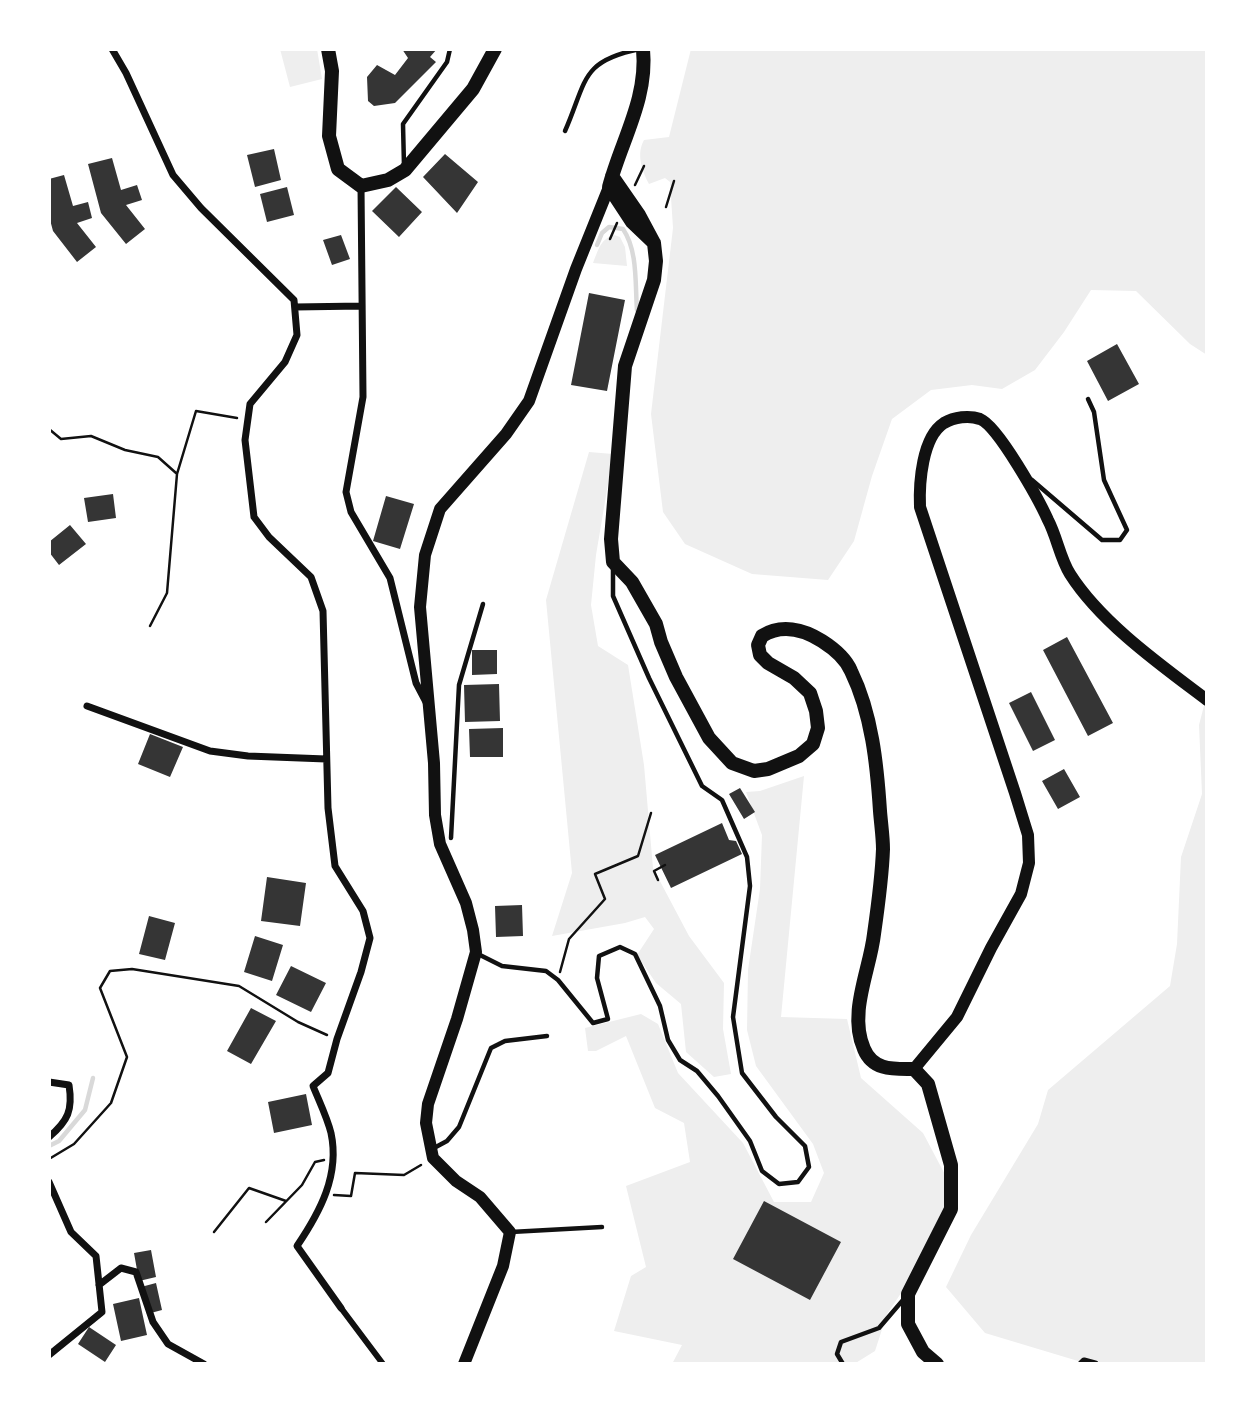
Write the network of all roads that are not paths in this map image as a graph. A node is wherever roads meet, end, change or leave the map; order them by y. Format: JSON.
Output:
{"nodes":[{"id":1,"x":112,"y":49,"type":"edge"},
{"id":2,"x":328,"y":49,"type":"edge"},
{"id":3,"x":450,"y":49,"type":"edge"},
{"id":4,"x":495,"y":49,"type":"edge"},
{"id":5,"x":642,"y":49,"type":"edge"},
{"id":6,"x":565,"y":131,"type":"dead end"},
{"id":7,"x":405,"y":170,"type":"junction"},
{"id":8,"x":610,"y":182,"type":"junction"},
{"id":9,"x":361,"y":186,"type":"junction"},
{"id":10,"x":362,"y":306,"type":"junction"},
{"id":11,"x":295,"y":307,"type":"junction"},
{"id":12,"x":1088,"y":399,"type":"dead end"},
{"id":13,"x":1020,"y":471,"type":"junction"},
{"id":14,"x":613,"y":562,"type":"junction"},
{"id":15,"x":483,"y":604,"type":"dead end"},
{"id":16,"x":1207,"y":701,"type":"edge"},
{"id":17,"x":427,"y":705,"type":"junction"},
{"id":18,"x":87,"y":706,"type":"dead end"},
{"id":19,"x":326,"y":759,"type":"junction"},
{"id":20,"x":451,"y":838,"type":"dead end"},
{"id":21,"x":476,"y":952,"type":"junction"},
{"id":22,"x":547,"y":1036,"type":"dead end"},
{"id":23,"x":914,"y":1069,"type":"junction"},
{"id":24,"x":49,"y":1082,"type":"edge"},
{"id":25,"x":49,"y":1137,"type":"edge"},
{"id":26,"x":432,"y":1154,"type":"junction"},
{"id":27,"x":49,"y":1182,"type":"edge"},
{"id":28,"x":602,"y":1227,"type":"dead end"},
{"id":29,"x":510,"y":1232,"type":"junction"},
{"id":30,"x":99,"y":1285,"type":"junction"},
{"id":31,"x":908,"y":1294,"type":"junction"},
{"id":32,"x":341,"y":1308,"type":"joint"},
{"id":33,"x":49,"y":1355,"type":"edge"},
{"id":34,"x":204,"y":1364,"type":"edge"},
{"id":35,"x":383,"y":1364,"type":"edge"},
{"id":36,"x":464,"y":1364,"type":"edge"},
{"id":37,"x":843,"y":1364,"type":"edge"},
{"id":38,"x":937,"y":1364,"type":"edge"},
{"id":39,"x":1081,"y":1364,"type":"edge"},
{"id":40,"x":1095,"y":1364,"type":"edge"}],
"edges":[{"from":1,"to":11,"type":"street"},
{"from":2,"to":9,"type":"main road"},
{"from":3,"to":7,"type":"lane"},
{"from":4,"to":7,"type":"main road"},
{"from":5,"to":6,"type":"lane"},
{"from":5,"to":8,"type":"main road"},
{"from":7,"to":9,"type":"main road"},
{"from":8,"to":14,"type":"main road"},
{"from":8,"to":17,"type":"main road"},
{"from":9,"to":10,"type":"street"},
{"from":10,"to":11,"type":"street"},
{"from":10,"to":17,"type":"street"},
{"from":11,"to":19,"type":"street"},
{"from":12,"to":13,"type":"lane"},
{"from":13,"to":16,"type":"main road"},
{"from":13,"to":23,"type":"main road"},
{"from":14,"to":21,"type":"lane"},
{"from":14,"to":23,"type":"main road"},
{"from":15,"to":20,"type":"lane"},
{"from":17,"to":21,"type":"main road"},
{"from":18,"to":19,"type":"street"},
{"from":19,"to":32,"type":"street"},
{"from":21,"to":26,"type":"main road"},
{"from":22,"to":26,"type":"lane"},
{"from":23,"to":31,"type":"main road"},
{"from":24,"to":25,"type":"street"},
{"from":26,"to":29,"type":"main road"},
{"from":27,"to":30,"type":"street"},
{"from":28,"to":29,"type":"lane"},
{"from":29,"to":36,"type":"main road"},
{"from":30,"to":33,"type":"street"},
{"from":30,"to":34,"type":"street"},
{"from":31,"to":37,"type":"lane"},
{"from":31,"to":38,"type":"main road"},
{"from":32,"to":35,"type":"street"},
{"from":39,"to":40,"type":"street"}]}
